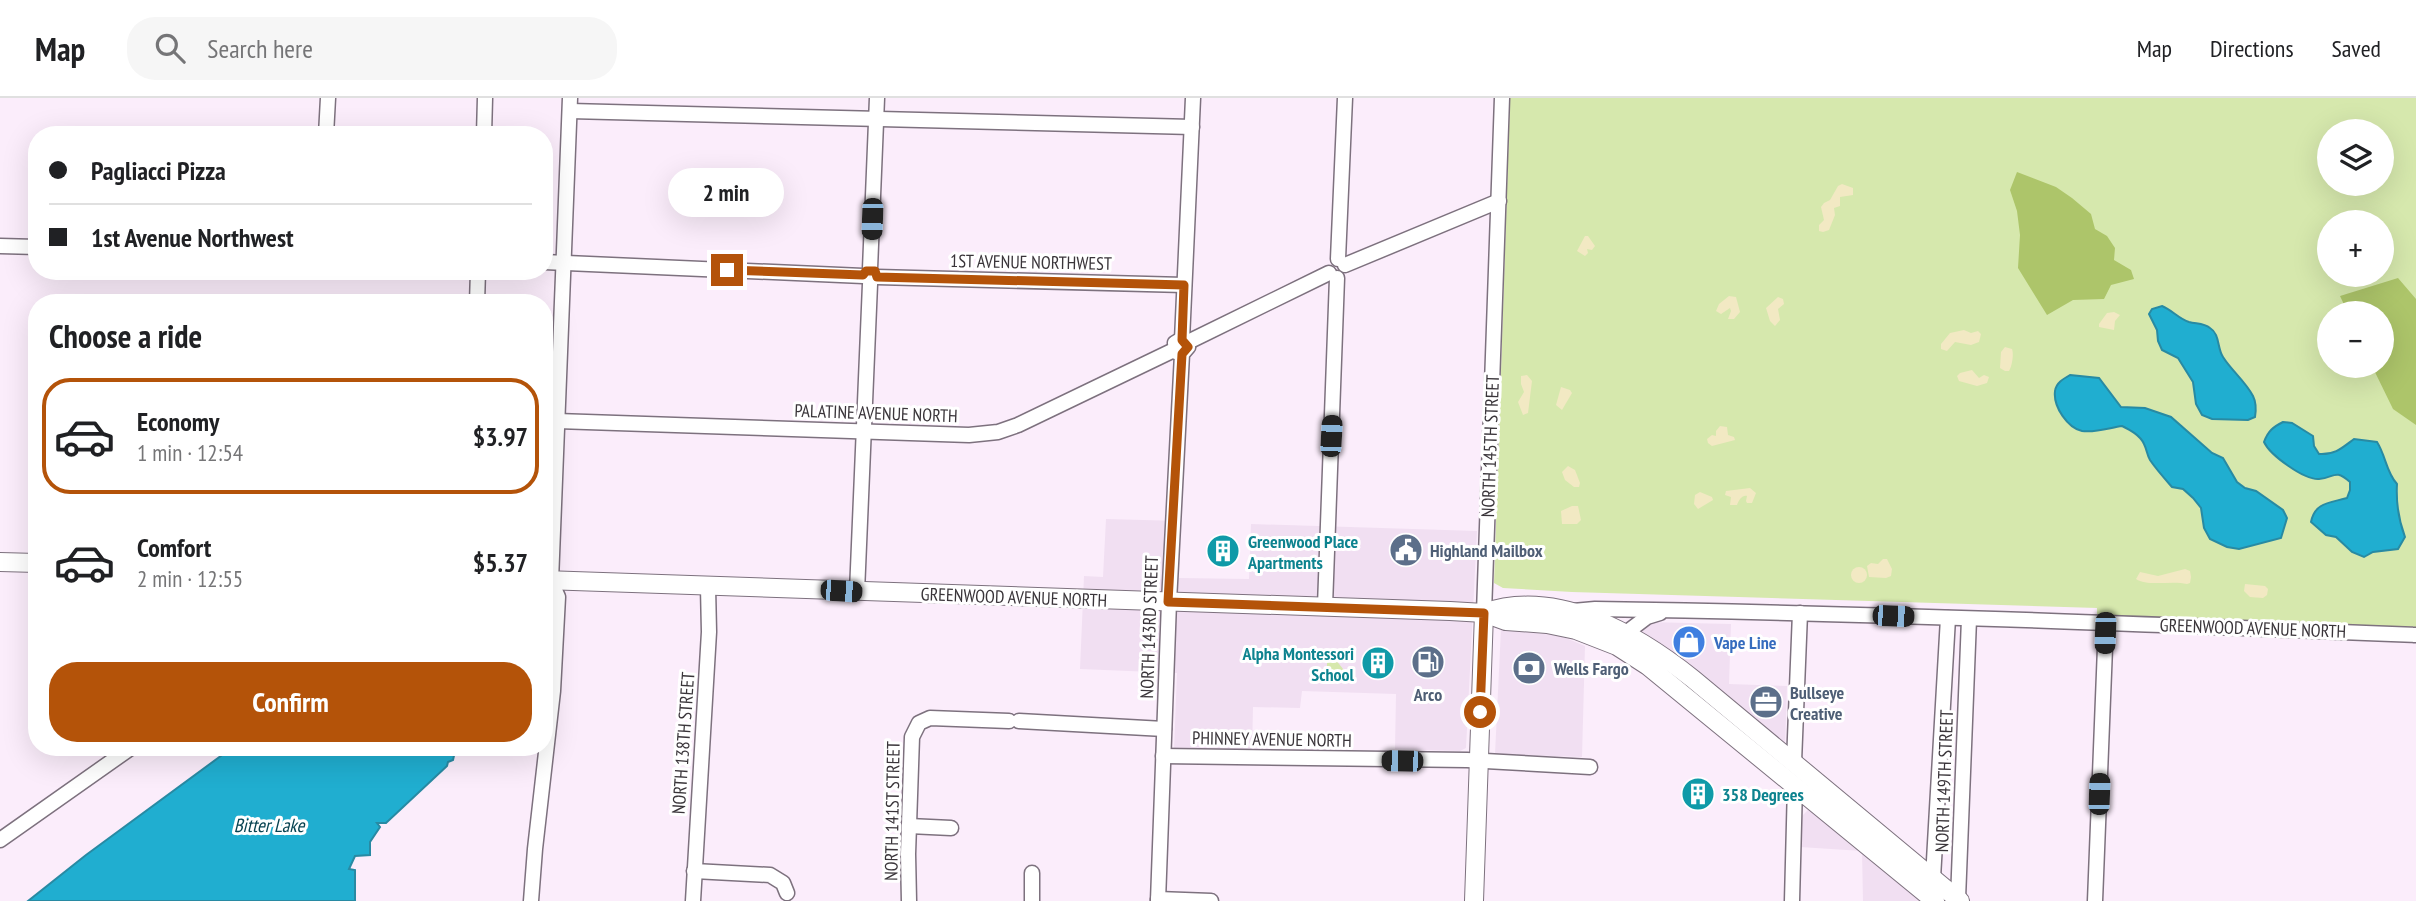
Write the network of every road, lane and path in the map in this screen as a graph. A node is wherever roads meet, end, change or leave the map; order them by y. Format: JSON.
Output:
{"nodes":[{"id":1,"x":328,"y":98,"type":"edge"},
{"id":2,"x":485,"y":98,"type":"edge"},
{"id":3,"x":877,"y":98,"type":"edge"},
{"id":4,"x":1193,"y":98,"type":"edge"},
{"id":5,"x":1345,"y":98,"type":"edge"},
{"id":6,"x":1502,"y":98,"type":"edge"},
{"id":7,"x":570,"y":104,"type":"edge"},
{"id":8,"x":877,"y":118,"type":"junction"},
{"id":9,"x":326,"y":126,"type":"edge"},
{"id":10,"x":484,"y":126,"type":"edge"},
{"id":11,"x":1192,"y":127,"type":"junction"},
{"id":12,"x":1499,"y":201,"type":"junction"},
{"id":13,"x":0,"y":246,"type":"edge"},
{"id":14,"x":28,"y":247,"type":"edge"},
{"id":15,"x":553,"y":262,"type":"edge"},
{"id":16,"x":565,"y":263,"type":"junction"},
{"id":17,"x":1337,"y":269,"type":"junction"},
{"id":18,"x":870,"y":276,"type":"junction"},
{"id":19,"x":1184,"y":285,"type":"junction"},
{"id":20,"x":1181,"y":347,"type":"junction"},
{"id":21,"x":557,"y":421,"type":"junction"},
{"id":22,"x":864,"y":432,"type":"junction"},
{"id":23,"x":553,"y":492,"type":"edge"},
{"id":24,"x":0,"y":562,"type":"edge"},
{"id":25,"x":28,"y":563,"type":"edge"},
{"id":26,"x":553,"y":580,"type":"edge"},
{"id":27,"x":708,"y":587,"type":"junction"},
{"id":28,"x":553,"y":588,"type":"edge"},
{"id":29,"x":857,"y":592,"type":"junction"},
{"id":30,"x":1168,"y":602,"type":"junction"},
{"id":31,"x":1325,"y":606,"type":"junction"},
{"id":32,"x":1671,"y":610,"type":"junction"},
{"id":33,"x":1568,"y":612,"type":"junction"},
{"id":34,"x":1484,"y":613,"type":"junction"},
{"id":35,"x":1800,"y":613,"type":"junction"},
{"id":36,"x":1948,"y":618,"type":"junction"},
{"id":37,"x":1969,"y":619,"type":"junction"},
{"id":38,"x":2106,"y":622,"type":"junction"},
{"id":39,"x":1627,"y":634,"type":"junction"},
{"id":40,"x":2416,"y":635,"type":"edge"},
{"id":41,"x":1601,"y":639,"type":"junction"},
{"id":42,"x":1945,"y":664,"type":"junction"},
{"id":43,"x":1968,"y":665,"type":"junction"},
{"id":44,"x":553,"y":691,"type":"edge"},
{"id":45,"x":1164,"y":729,"type":"junction"},
{"id":46,"x":119,"y":756,"type":"edge"},
{"id":47,"x":546,"y":756,"type":"edge"},
{"id":48,"x":1163,"y":756,"type":"junction"},
{"id":49,"x":1479,"y":761,"type":"junction"},
{"id":50,"x":1794,"y":762,"type":"junction"},
{"id":51,"x":1590,"y":767,"type":"dead end"},
{"id":52,"x":1796,"y":785,"type":"junction"},
{"id":53,"x":1938,"y":797,"type":"junction"},
{"id":54,"x":1962,"y":799,"type":"junction"},
{"id":55,"x":909,"y":826,"type":"junction"},
{"id":56,"x":951,"y":828,"type":"dead end"},
{"id":57,"x":0,"y":840,"type":"edge"},
{"id":58,"x":694,"y":872,"type":"junction"},
{"id":59,"x":1032,"y":873,"type":"dead end"},
{"id":60,"x":1933,"y":878,"type":"junction"},
{"id":61,"x":788,"y":893,"type":"dead end"},
{"id":62,"x":1158,"y":900,"type":"edge"},
{"id":63,"x":1959,"y":900,"type":"edge"},
{"id":64,"x":531,"y":901,"type":"edge"},
{"id":65,"x":692,"y":901,"type":"edge"},
{"id":66,"x":909,"y":901,"type":"edge"},
{"id":67,"x":1031,"y":901,"type":"edge"},
{"id":68,"x":1211,"y":901,"type":"edge"},
{"id":69,"x":1474,"y":901,"type":"edge"},
{"id":70,"x":1792,"y":901,"type":"edge"},
{"id":71,"x":1935,"y":901,"type":"edge"},
{"id":72,"x":2095,"y":901,"type":"edge"}],
"edges":[{"from":1,"to":9,"type":"street"},
{"from":2,"to":10,"type":"street"},
{"from":3,"to":8,"type":"street"},
{"from":4,"to":11,"type":"street","name":"NORTH 143RD STREET"},
{"from":5,"to":17,"type":"street"},
{"from":6,"to":12,"type":"street","name":"NORTH 145TH STREET"},
{"from":7,"to":8,"type":"street"},
{"from":7,"to":16,"type":"street"},
{"from":8,"to":11,"type":"street"},
{"from":8,"to":18,"type":"street"},
{"from":11,"to":19,"type":"street","name":"NORTH 143RD STREET"},
{"from":12,"to":17,"type":"street"},
{"from":12,"to":34,"type":"street","name":"NORTH 145TH STREET"},
{"from":13,"to":14,"type":"street"},
{"from":15,"to":16,"type":"street","name":"1ST AVENUE NORTHWEST"},
{"from":16,"to":18,"type":"street","name":"1ST AVENUE NORTHWEST"},
{"from":16,"to":21,"type":"street"},
{"from":17,"to":20,"type":"street"},
{"from":17,"to":31,"type":"street"},
{"from":18,"to":19,"type":"street","name":"1ST AVENUE NORTHWEST"},
{"from":18,"to":22,"type":"street"},
{"from":19,"to":20,"type":"street","name":"NORTH 143RD STREET"},
{"from":20,"to":22,"type":"street","name":"PALATINE AVENUE NORTH"},
{"from":20,"to":30,"type":"street","name":"NORTH 143RD STREET"},
{"from":21,"to":22,"type":"street","name":"PALATINE AVENUE NORTH"},
{"from":21,"to":23,"type":"street"},
{"from":22,"to":29,"type":"street"},
{"from":24,"to":25,"type":"main road"},
{"from":26,"to":27,"type":"main road","name":"GREENWOOD AVENUE NORTH"},
{"from":27,"to":29,"type":"main road","name":"GREENWOOD AVENUE NORTH"},
{"from":27,"to":58,"type":"street","name":"NORTH 138TH STREET"},
{"from":28,"to":44,"type":"street"},
{"from":29,"to":30,"type":"main road","name":"GREENWOOD AVENUE NORTH"},
{"from":30,"to":31,"type":"main road","name":"GREENWOOD AVENUE NORTH"},
{"from":30,"to":45,"type":"street","name":"NORTH 143RD STREET"},
{"from":31,"to":34,"type":"main road","name":"GREENWOOD AVENUE NORTH"},
{"from":32,"to":33,"type":"street","name":"GREENWOOD AVENUE NORTH"},
{"from":32,"to":35,"type":"street","name":"GREENWOOD AVENUE NORTH"},
{"from":32,"to":39,"type":"street","name":"GREENWOOD AVENUE NORTH"},
{"from":33,"to":34,"type":"main road","name":"GREENWOOD AVENUE NORTH"},
{"from":33,"to":39,"type":"main road"},
{"from":34,"to":41,"type":"main road","name":"GREENWOOD AVENUE NORTH"},
{"from":34,"to":49,"type":"main road","name":"NORTH 145TH STREET"},
{"from":35,"to":36,"type":"street","name":"GREENWOOD AVENUE NORTH"},
{"from":35,"to":50,"type":"street"},
{"from":36,"to":37,"type":"street","name":"GREENWOOD AVENUE NORTH"},
{"from":36,"to":42,"type":"street","name":"NORTH 149TH STREET"},
{"from":37,"to":38,"type":"street","name":"GREENWOOD AVENUE NORTH"},
{"from":37,"to":43,"type":"street","name":"NORTH 149TH STREET"},
{"from":38,"to":40,"type":"street","name":"GREENWOOD AVENUE NORTH"},
{"from":38,"to":72,"type":"street"},
{"from":39,"to":41,"type":"street","name":"GREENWOOD AVENUE NORTH"},
{"from":39,"to":50,"type":"main road"},
{"from":41,"to":52,"type":"main road"},
{"from":42,"to":43,"type":"street"},
{"from":42,"to":53,"type":"street","name":"NORTH 149TH STREET"},
{"from":43,"to":54,"type":"street","name":"NORTH 149TH STREET"},
{"from":45,"to":48,"type":"street","name":"NORTH 143RD STREET"},
{"from":45,"to":55,"type":"street","name":"NORTH 141ST STREET"},
{"from":46,"to":57,"type":"street"},
{"from":47,"to":64,"type":"street"},
{"from":48,"to":49,"type":"street","name":"PHINNEY AVENUE NORTH"},
{"from":48,"to":62,"type":"street","name":"NORTH 143RD STREET"},
{"from":49,"to":51,"type":"street","name":"PHINNEY AVENUE NORTH"},
{"from":49,"to":69,"type":"main road","name":"NORTH 145TH STREET"},
{"from":50,"to":60,"type":"main road"},
{"from":52,"to":70,"type":"street"},
{"from":52,"to":71,"type":"main road"},
{"from":53,"to":54,"type":"street"},
{"from":53,"to":60,"type":"street","name":"NORTH 149TH STREET"},
{"from":54,"to":63,"type":"street","name":"NORTH 149TH STREET"},
{"from":55,"to":56,"type":"street"},
{"from":55,"to":66,"type":"street","name":"NORTH 141ST STREET"},
{"from":58,"to":61,"type":"street"},
{"from":58,"to":65,"type":"street","name":"NORTH 138TH STREET"},
{"from":59,"to":67,"type":"street"},
{"from":60,"to":63,"type":"main road"},
{"from":62,"to":68,"type":"street"}]}
